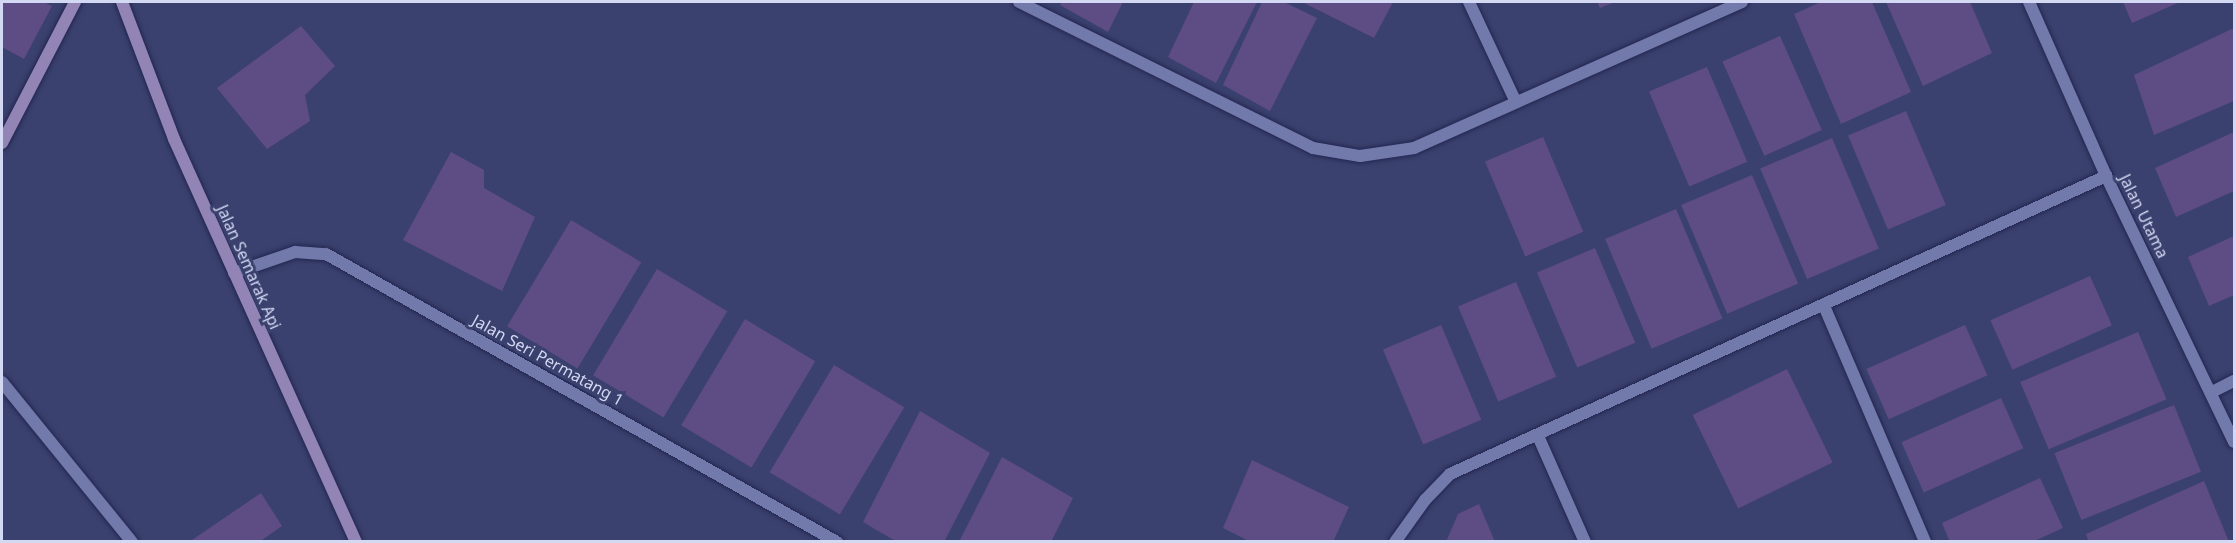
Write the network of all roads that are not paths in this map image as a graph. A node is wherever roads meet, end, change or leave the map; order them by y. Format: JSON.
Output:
{"nodes":[{"id":1,"x":75,"y":2,"type":"edge"},
{"id":2,"x":122,"y":2,"type":"edge"},
{"id":3,"x":1019,"y":2,"type":"edge"},
{"id":4,"x":1469,"y":2,"type":"edge"},
{"id":5,"x":1737,"y":2,"type":"edge"},
{"id":6,"x":2029,"y":2,"type":"edge"},
{"id":7,"x":1515,"y":100,"type":"junction"},
{"id":8,"x":2,"y":143,"type":"edge"},
{"id":9,"x":2106,"y":176,"type":"junction"},
{"id":10,"x":234,"y":273,"type":"junction"},
{"id":11,"x":1824,"y":306,"type":"junction"},
{"id":12,"x":2235,"y":381,"type":"edge"},
{"id":13,"x":2,"y":382,"type":"edge"},
{"id":14,"x":2211,"y":392,"type":"junction"},
{"id":15,"x":1538,"y":436,"type":"junction"},
{"id":16,"x":2235,"y":442,"type":"edge"},
{"id":17,"x":132,"y":542,"type":"edge"},
{"id":18,"x":356,"y":542,"type":"edge"},
{"id":19,"x":837,"y":542,"type":"edge"},
{"id":20,"x":1395,"y":542,"type":"edge"},
{"id":21,"x":1585,"y":542,"type":"edge"},
{"id":22,"x":1925,"y":542,"type":"edge"}],
"edges":[{"from":1,"to":8,"type":"street"},
{"from":2,"to":10,"type":"street","name":"Jalan Semarak Api"},
{"from":3,"to":7,"type":"street"},
{"from":4,"to":7,"type":"street"},
{"from":5,"to":7,"type":"street"},
{"from":6,"to":9,"type":"street","name":"Jalan Utama"},
{"from":9,"to":11,"type":"street"},
{"from":9,"to":14,"type":"street","name":"Jalan Utama"},
{"from":10,"to":18,"type":"street","name":"Jalan Semarak Api"},
{"from":10,"to":19,"type":"street","name":"Jalan Seri Permatang 1"},
{"from":11,"to":15,"type":"street"},
{"from":11,"to":22,"type":"street"},
{"from":12,"to":14,"type":"street"},
{"from":13,"to":17,"type":"street"},
{"from":14,"to":16,"type":"street","name":"Jalan Utama"},
{"from":15,"to":20,"type":"street"},
{"from":15,"to":21,"type":"street"}]}
